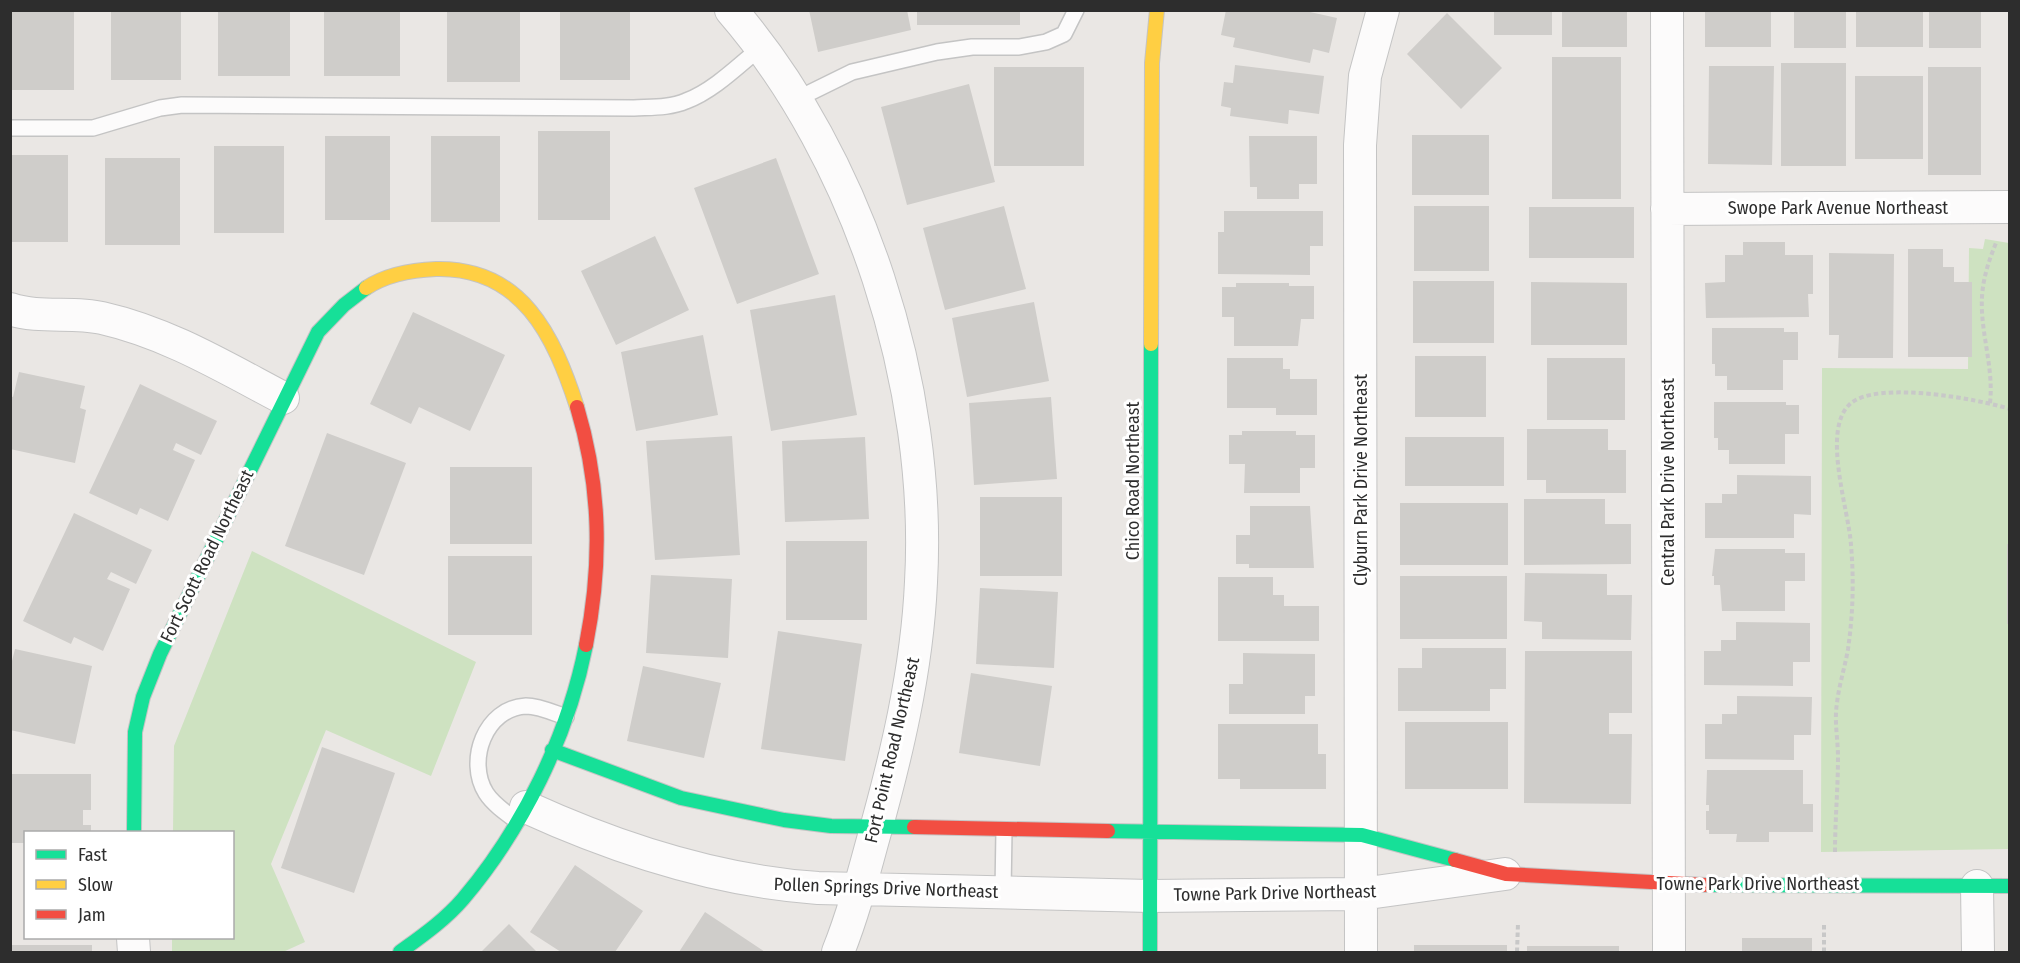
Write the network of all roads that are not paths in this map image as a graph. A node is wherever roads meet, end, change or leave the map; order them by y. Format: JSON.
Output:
{"nodes":[{"id":1,"x":731,"y":10,"type":"edge"},
{"id":2,"x":1076,"y":10,"type":"edge"},
{"id":3,"x":1157,"y":10,"type":"edge"},
{"id":4,"x":1383,"y":10,"type":"edge"},
{"id":5,"x":1667,"y":10,"type":"edge"},
{"id":6,"x":760,"y":48,"type":"junction"},
{"id":7,"x":795,"y":100,"type":"junction"},
{"id":8,"x":10,"y":128,"type":"edge"},
{"id":9,"x":2010,"y":207,"type":"edge"},
{"id":10,"x":1667,"y":209,"type":"junction"},
{"id":11,"x":10,"y":309,"type":"edge"},
{"id":12,"x":283,"y":398,"type":"junction"},
{"id":13,"x":566,"y":717,"type":"junction"},
{"id":14,"x":552,"y":750,"type":"junction"},
{"id":15,"x":521,"y":814,"type":"junction"},
{"id":16,"x":876,"y":828,"type":"junction"},
{"id":17,"x":1004,"y":830,"type":"junction"},
{"id":18,"x":134,"y":831,"type":"edge"},
{"id":19,"x":1150,"y":832,"type":"junction"},
{"id":20,"x":1362,"y":835,"type":"junction"},
{"id":21,"x":1506,"y":874,"type":"junction"},
{"id":22,"x":1669,"y":885,"type":"junction"},
{"id":23,"x":1977,"y":886,"type":"junction"},
{"id":24,"x":2010,"y":886,"type":"edge"},
{"id":25,"x":859,"y":891,"type":"junction"},
{"id":26,"x":1003,"y":892,"type":"junction"},
{"id":27,"x":1361,"y":894,"type":"junction"},
{"id":28,"x":1150,"y":896,"type":"junction"},
{"id":29,"x":400,"y":952,"type":"edge"},
{"id":30,"x":838,"y":952,"type":"edge"},
{"id":31,"x":1150,"y":952,"type":"edge"},
{"id":32,"x":1361,"y":952,"type":"edge"},
{"id":33,"x":1669,"y":952,"type":"edge"},
{"id":34,"x":1978,"y":952,"type":"edge"}],
"edges":[{"from":1,"to":6,"type":"street","name":"Fort Point Road Northeast"},
{"from":2,"to":7,"type":"lane"},
{"from":3,"to":19,"type":"street","name":"Chico Road Northeast"},
{"from":4,"to":20,"type":"street","name":"Clyburn Park Drive Northeast"},
{"from":5,"to":10,"type":"street","name":"Central Park Drive Northeast"},
{"from":6,"to":7,"type":"street","name":"Fort Point Road Northeast"},
{"from":6,"to":8,"type":"lane"},
{"from":7,"to":16,"type":"street","name":"Fort Point Road Northeast"},
{"from":9,"to":10,"type":"street","name":"Swope Park Avenue Northeast"},
{"from":10,"to":22,"type":"street","name":"Central Park Drive Northeast"},
{"from":11,"to":12,"type":"street"},
{"from":12,"to":13,"type":"street","name":"Fort Scott Road Northeast"},
{"from":12,"to":18,"type":"street","name":"Fort Scott Road Northeast"},
{"from":13,"to":14,"type":"street","name":"Fort Scott Road Northeast"},
{"from":13,"to":15,"type":"lane"},
{"from":14,"to":15,"type":"street","name":"Fort Scott Road Northeast"},
{"from":14,"to":16,"type":"street"},
{"from":15,"to":25,"type":"street","name":"Pollen Springs Drive Northeast"},
{"from":15,"to":29,"type":"street","name":"Fort Scott Road Northeast"},
{"from":16,"to":17,"type":"street"},
{"from":16,"to":25,"type":"street","name":"Fort Point Road Northeast"},
{"from":17,"to":19,"type":"street"},
{"from":17,"to":26,"type":"lane"},
{"from":19,"to":20,"type":"street","name":"Towne Park Drive Northeast"},
{"from":19,"to":28,"type":"street","name":"Chico Road Northeast"},
{"from":20,"to":21,"type":"street","name":"Towne Park Drive Northeast"},
{"from":20,"to":27,"type":"street","name":"Clyburn Park Drive Northeast"},
{"from":21,"to":22,"type":"street","name":"Towne Park Drive Northeast"},
{"from":21,"to":27,"type":"street","name":"Towne Park Drive Northeast"},
{"from":22,"to":23,"type":"street","name":"Towne Park Drive Northeast"},
{"from":22,"to":33,"type":"street","name":"Central Park Drive Northeast"},
{"from":23,"to":24,"type":"street","name":"Towne Park Drive Northeast"},
{"from":23,"to":34,"type":"street"},
{"from":25,"to":26,"type":"street","name":"Pollen Springs Drive Northeast"},
{"from":25,"to":30,"type":"street","name":"Fort Point Road Northeast"},
{"from":26,"to":28,"type":"street","name":"Pollen Springs Drive Northeast"},
{"from":27,"to":28,"type":"street","name":"Towne Park Drive Northeast"},
{"from":27,"to":32,"type":"street","name":"Clyburn Park Drive Northeast"},
{"from":28,"to":31,"type":"street","name":"Chico Road Northeast"}]}
